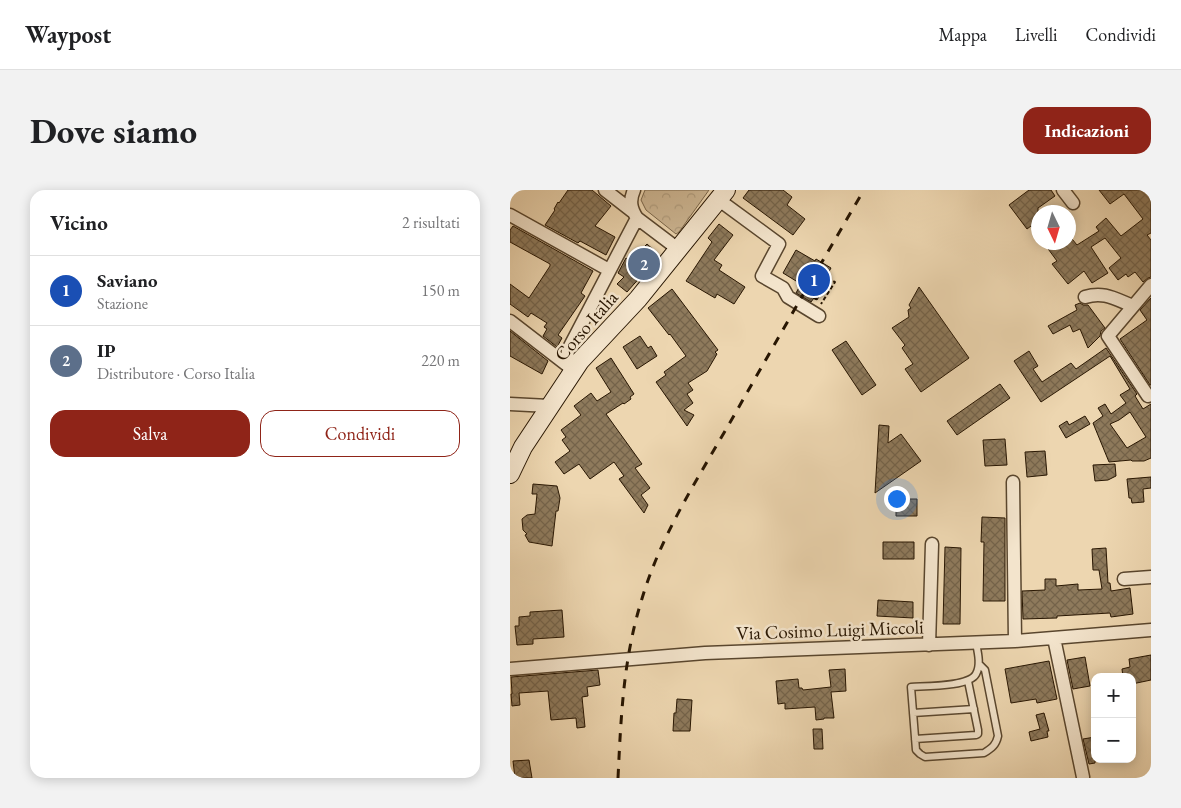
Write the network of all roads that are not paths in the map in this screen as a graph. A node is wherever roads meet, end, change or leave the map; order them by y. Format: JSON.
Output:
{"nodes":[{"id":1,"x":605,"y":190,"type":"edge"},
{"id":2,"x":634,"y":190,"type":"edge"},
{"id":3,"x":1064,"y":190,"type":"edge"},
{"id":4,"x":722,"y":195,"type":"edge"},
{"id":5,"x":1073,"y":203,"type":"dead end"},
{"id":6,"x":634,"y":214,"type":"junction"},
{"id":7,"x":510,"y":215,"type":"edge"},
{"id":8,"x":678,"y":249,"type":"junction"},
{"id":9,"x":609,"y":270,"type":"junction"},
{"id":10,"x":1151,"y":286,"type":"edge"},
{"id":11,"x":1085,"y":296,"type":"dead end"},
{"id":12,"x":1133,"y":306,"type":"junction"},
{"id":13,"x":817,"y":314,"type":"road end"},
{"id":14,"x":510,"y":321,"type":"edge"},
{"id":15,"x":577,"y":366,"type":"junction"},
{"id":16,"x":1148,"y":396,"type":"dead end"},
{"id":17,"x":510,"y":404,"type":"edge"},
{"id":18,"x":549,"y":406,"type":"junction"},
{"id":19,"x":510,"y":474,"type":"edge"},
{"id":20,"x":1013,"y":482,"type":"dead end"},
{"id":21,"x":932,"y":544,"type":"dead end"},
{"id":22,"x":1151,"y":577,"type":"edge"},
{"id":23,"x":1124,"y":579,"type":"dead end"},
{"id":24,"x":1151,"y":630,"type":"edge"},
{"id":25,"x":1054,"y":638,"type":"junction"},
{"id":26,"x":1015,"y":641,"type":"junction"},
{"id":27,"x":976,"y":643,"type":"junction"},
{"id":28,"x":929,"y":645,"type":"junction"},
{"id":29,"x":979,"y":664,"type":"junction"},
{"id":30,"x":510,"y":669,"type":"edge"},
{"id":31,"x":968,"y":681,"type":"junction"},
{"id":32,"x":974,"y":709,"type":"junction"},
{"id":33,"x":913,"y":713,"type":"junction"},
{"id":34,"x":916,"y":739,"type":"junction"},
{"id":35,"x":1083,"y":777,"type":"edge"}],
"edges":[{"from":1,"to":6,"type":"street"},
{"from":2,"to":6,"type":"street"},
{"from":3,"to":5,"type":"street"},
{"from":4,"to":8,"type":"main road","name":"Corso Italia"},
{"from":4,"to":13,"type":"street"},
{"from":6,"to":8,"type":"street"},
{"from":6,"to":9,"type":"street"},
{"from":7,"to":9,"type":"street"},
{"from":8,"to":15,"type":"main road","name":"Corso Italia"},
{"from":9,"to":15,"type":"street"},
{"from":10,"to":12,"type":"street"},
{"from":11,"to":12,"type":"street"},
{"from":12,"to":16,"type":"street"},
{"from":14,"to":15,"type":"street"},
{"from":15,"to":18,"type":"main road","name":"Corso Italia"},
{"from":17,"to":18,"type":"street"},
{"from":18,"to":19,"type":"main road","name":"Corso Italia"},
{"from":20,"to":26,"type":"street"},
{"from":21,"to":28,"type":"street"},
{"from":22,"to":23,"type":"street"},
{"from":24,"to":25,"type":"street","name":"Via Cosimo Luigi Miccoli"},
{"from":25,"to":26,"type":"street","name":"Via Cosimo Luigi Miccoli"},
{"from":25,"to":35,"type":"street"},
{"from":26,"to":27,"type":"street","name":"Via Cosimo Luigi Miccoli"},
{"from":27,"to":28,"type":"street","name":"Via Cosimo Luigi Miccoli"},
{"from":27,"to":29,"type":"lane"},
{"from":28,"to":30,"type":"street","name":"Via Cosimo Luigi Miccoli"},
{"from":29,"to":31,"type":"lane"},
{"from":29,"to":34,"type":"lane"},
{"from":31,"to":32,"type":"lane"},
{"from":31,"to":33,"type":"lane"},
{"from":32,"to":33,"type":"lane"},
{"from":32,"to":34,"type":"lane"},
{"from":33,"to":34,"type":"lane"}]}
